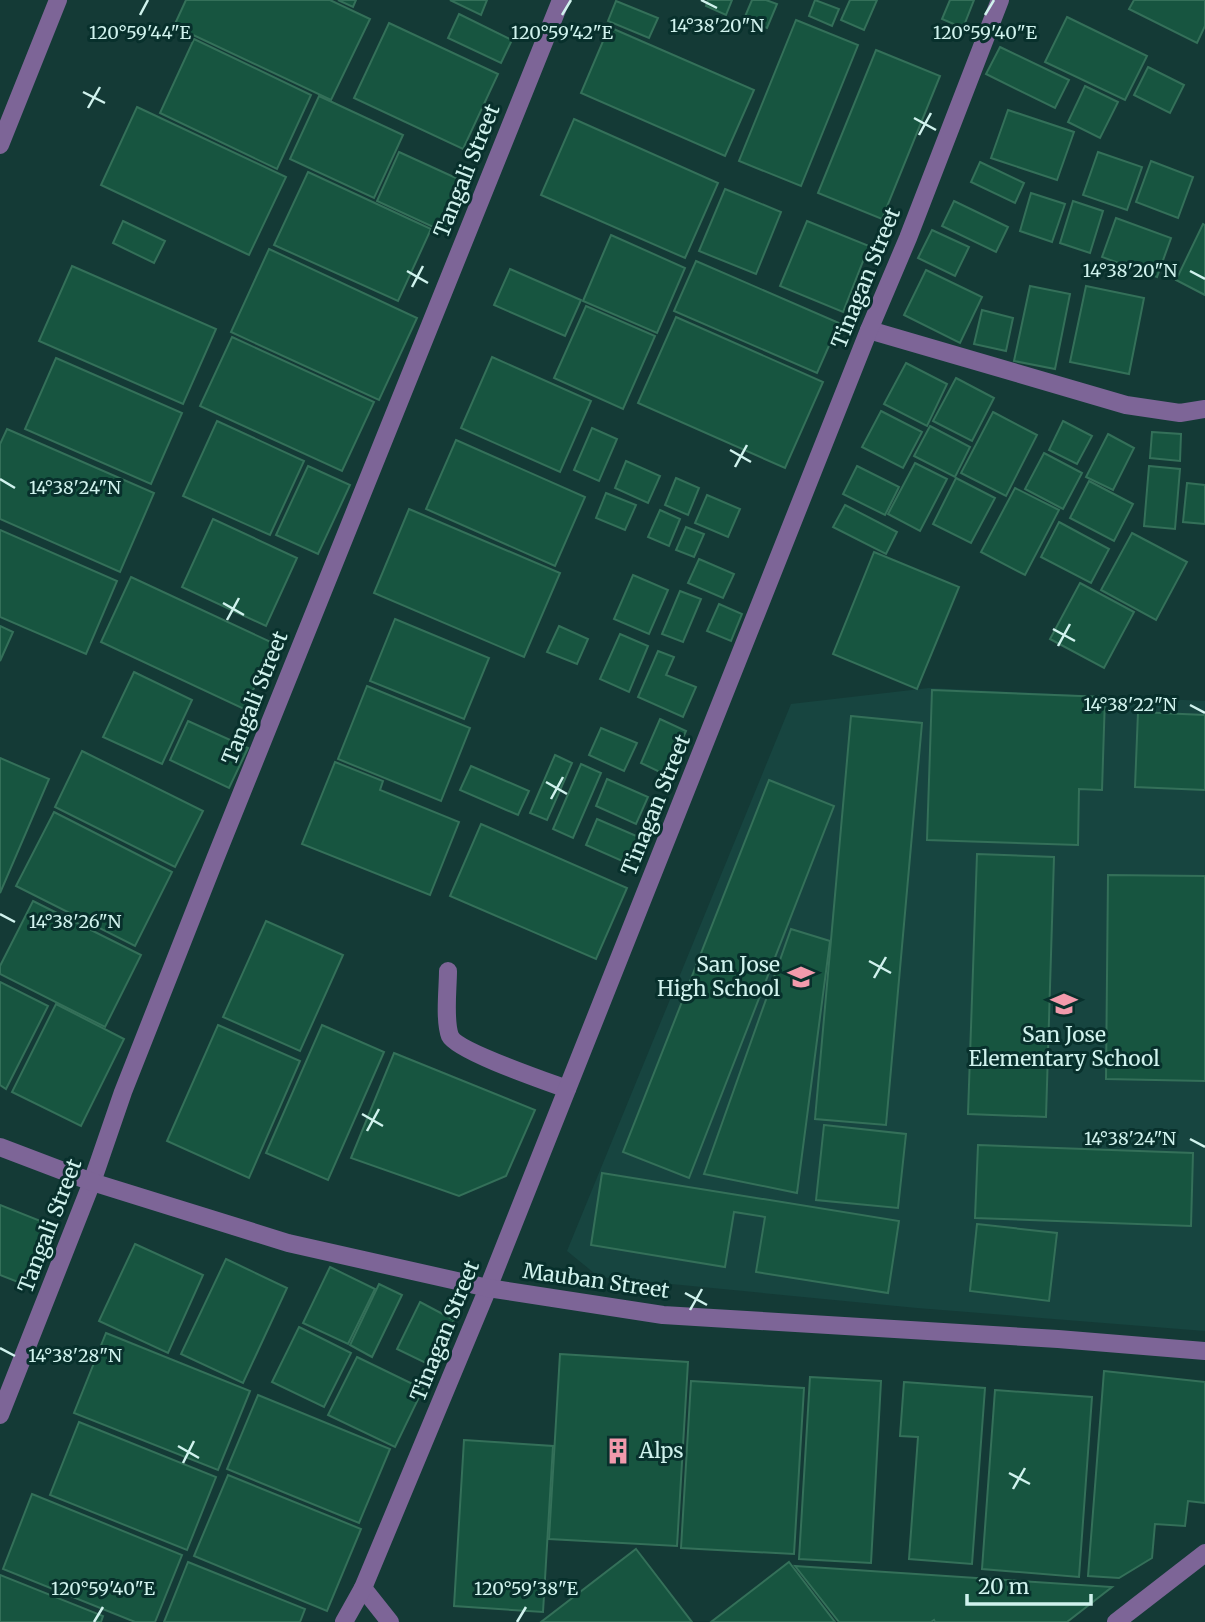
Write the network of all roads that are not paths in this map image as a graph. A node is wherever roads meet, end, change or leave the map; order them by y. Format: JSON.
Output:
{"nodes":[{"id":1,"x":58,"y":0,"type":"edge"},
{"id":2,"x":561,"y":0,"type":"edge"},
{"id":3,"x":1000,"y":0,"type":"edge"},
{"id":4,"x":0,"y":145,"type":"edge"},
{"id":5,"x":869,"y":330,"type":"junction"},
{"id":6,"x":1205,"y":409,"type":"edge"},
{"id":7,"x":447,"y":971,"type":"dead end"},
{"id":8,"x":567,"y":1089,"type":"junction"},
{"id":9,"x":0,"y":1147,"type":"edge"},
{"id":10,"x":92,"y":1182,"type":"junction"},
{"id":11,"x":488,"y":1288,"type":"junction"},
{"id":12,"x":1205,"y":1351,"type":"edge"},
{"id":13,"x":0,"y":1415,"type":"edge"},
{"id":14,"x":1205,"y":1553,"type":"edge"},
{"id":15,"x":363,"y":1588,"type":"junction"},
{"id":16,"x":344,"y":1622,"type":"edge"},
{"id":17,"x":390,"y":1622,"type":"edge"},
{"id":18,"x":1116,"y":1622,"type":"edge"}],
"edges":[{"from":1,"to":4,"type":"street"},
{"from":2,"to":10,"type":"street","name":"Tangali Street"},
{"from":3,"to":5,"type":"street","name":"Tinagan Street"},
{"from":5,"to":6,"type":"street"},
{"from":5,"to":8,"type":"street","name":"Tinagan Street"},
{"from":7,"to":8,"type":"street"},
{"from":8,"to":11,"type":"street","name":"Tinagan Street"},
{"from":9,"to":10,"type":"street","name":"Mauban Street"},
{"from":10,"to":11,"type":"street","name":"Mauban Street"},
{"from":10,"to":13,"type":"street","name":"Tangali Street"},
{"from":11,"to":12,"type":"street","name":"Mauban Street"},
{"from":11,"to":15,"type":"street","name":"Tinagan Street"},
{"from":14,"to":18,"type":"street"},
{"from":15,"to":16,"type":"street","name":"Tinagan Street"},
{"from":15,"to":17,"type":"street"}]}
